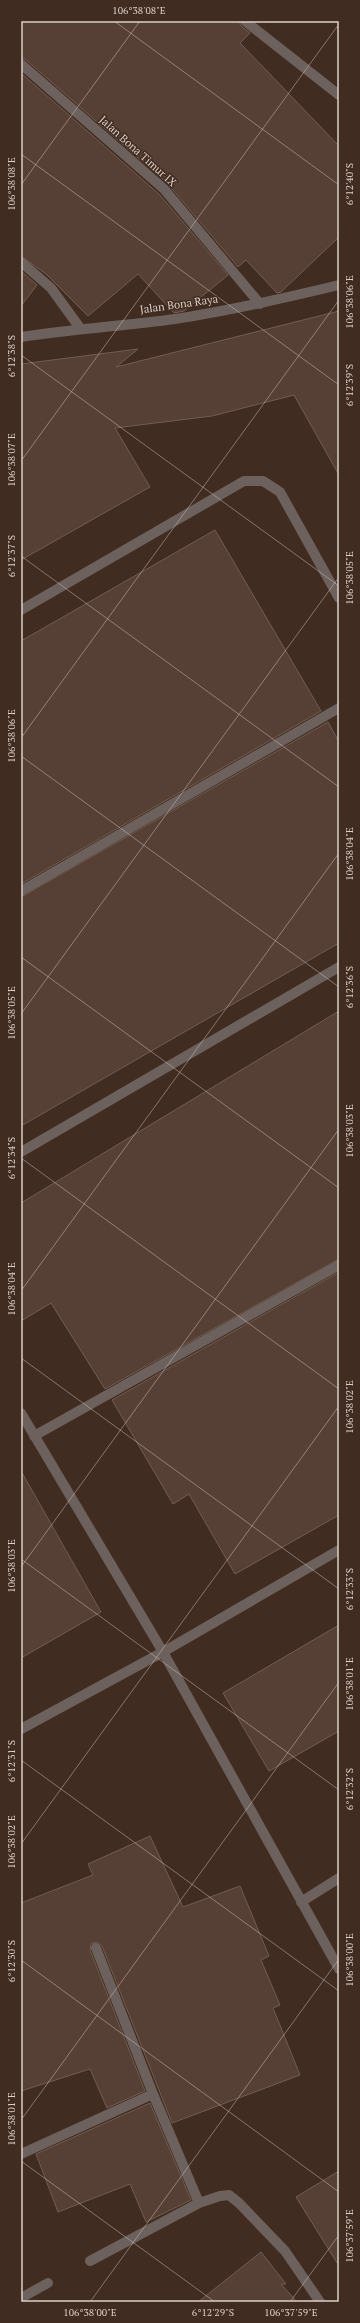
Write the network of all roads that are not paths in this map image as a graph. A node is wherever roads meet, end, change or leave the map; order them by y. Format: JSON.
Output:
{"nodes":[{"id":1,"x":245,"y":21,"type":"edge"},
{"id":2,"x":21,"y":64,"type":"edge"},
{"id":3,"x":339,"y":96,"type":"edge"},
{"id":4,"x":21,"y":262,"type":"edge"},
{"id":5,"x":339,"y":285,"type":"edge"},
{"id":6,"x":260,"y":304,"type":"junction"},
{"id":7,"x":80,"y":328,"type":"junction"},
{"id":8,"x":21,"y":337,"type":"edge"},
{"id":9,"x":339,"y":598,"type":"edge"},
{"id":10,"x":21,"y":610,"type":"edge"},
{"id":11,"x":339,"y":708,"type":"edge"},
{"id":12,"x":21,"y":891,"type":"edge"},
{"id":13,"x":339,"y":967,"type":"edge"},
{"id":14,"x":21,"y":1152,"type":"edge"},
{"id":15,"x":339,"y":1265,"type":"edge"},
{"id":16,"x":21,"y":1413,"type":"edge"},
{"id":17,"x":34,"y":1436,"type":"junction"},
{"id":18,"x":339,"y":1550,"type":"edge"},
{"id":19,"x":163,"y":1652,"type":"junction"},
{"id":20,"x":21,"y":1729,"type":"edge"},
{"id":21,"x":339,"y":1878,"type":"edge"},
{"id":22,"x":300,"y":1902,"type":"junction"},
{"id":23,"x":96,"y":1948,"type":"dead end"},
{"id":24,"x":339,"y":1969,"type":"edge"},
{"id":25,"x":153,"y":2094,"type":"junction"},
{"id":26,"x":21,"y":2154,"type":"edge"},
{"id":27,"x":199,"y":2203,"type":"junction"},
{"id":28,"x":90,"y":2261,"type":"dead end"},
{"id":29,"x":48,"y":2284,"type":"dead end"},
{"id":30,"x":21,"y":2298,"type":"edge"},
{"id":31,"x":320,"y":2302,"type":"edge"}],
"edges":[{"from":1,"to":3,"type":"street"},
{"from":2,"to":6,"type":"street","name":"Jalan Bona Timur IX"},
{"from":4,"to":7,"type":"street"},
{"from":5,"to":6,"type":"street","name":"Jalan Bona Raya"},
{"from":6,"to":7,"type":"street","name":"Jalan Bona Raya"},
{"from":7,"to":8,"type":"street","name":"Jalan Bona Raya"},
{"from":9,"to":10,"type":"street"},
{"from":11,"to":12,"type":"street"},
{"from":13,"to":14,"type":"street"},
{"from":15,"to":17,"type":"street"},
{"from":16,"to":17,"type":"street"},
{"from":17,"to":19,"type":"street"},
{"from":18,"to":19,"type":"street"},
{"from":19,"to":20,"type":"street"},
{"from":19,"to":22,"type":"street"},
{"from":21,"to":22,"type":"street"},
{"from":22,"to":24,"type":"street"},
{"from":23,"to":25,"type":"street"},
{"from":25,"to":26,"type":"street"},
{"from":25,"to":27,"type":"street"},
{"from":27,"to":28,"type":"street"},
{"from":27,"to":31,"type":"street"},
{"from":29,"to":30,"type":"street"}]}
